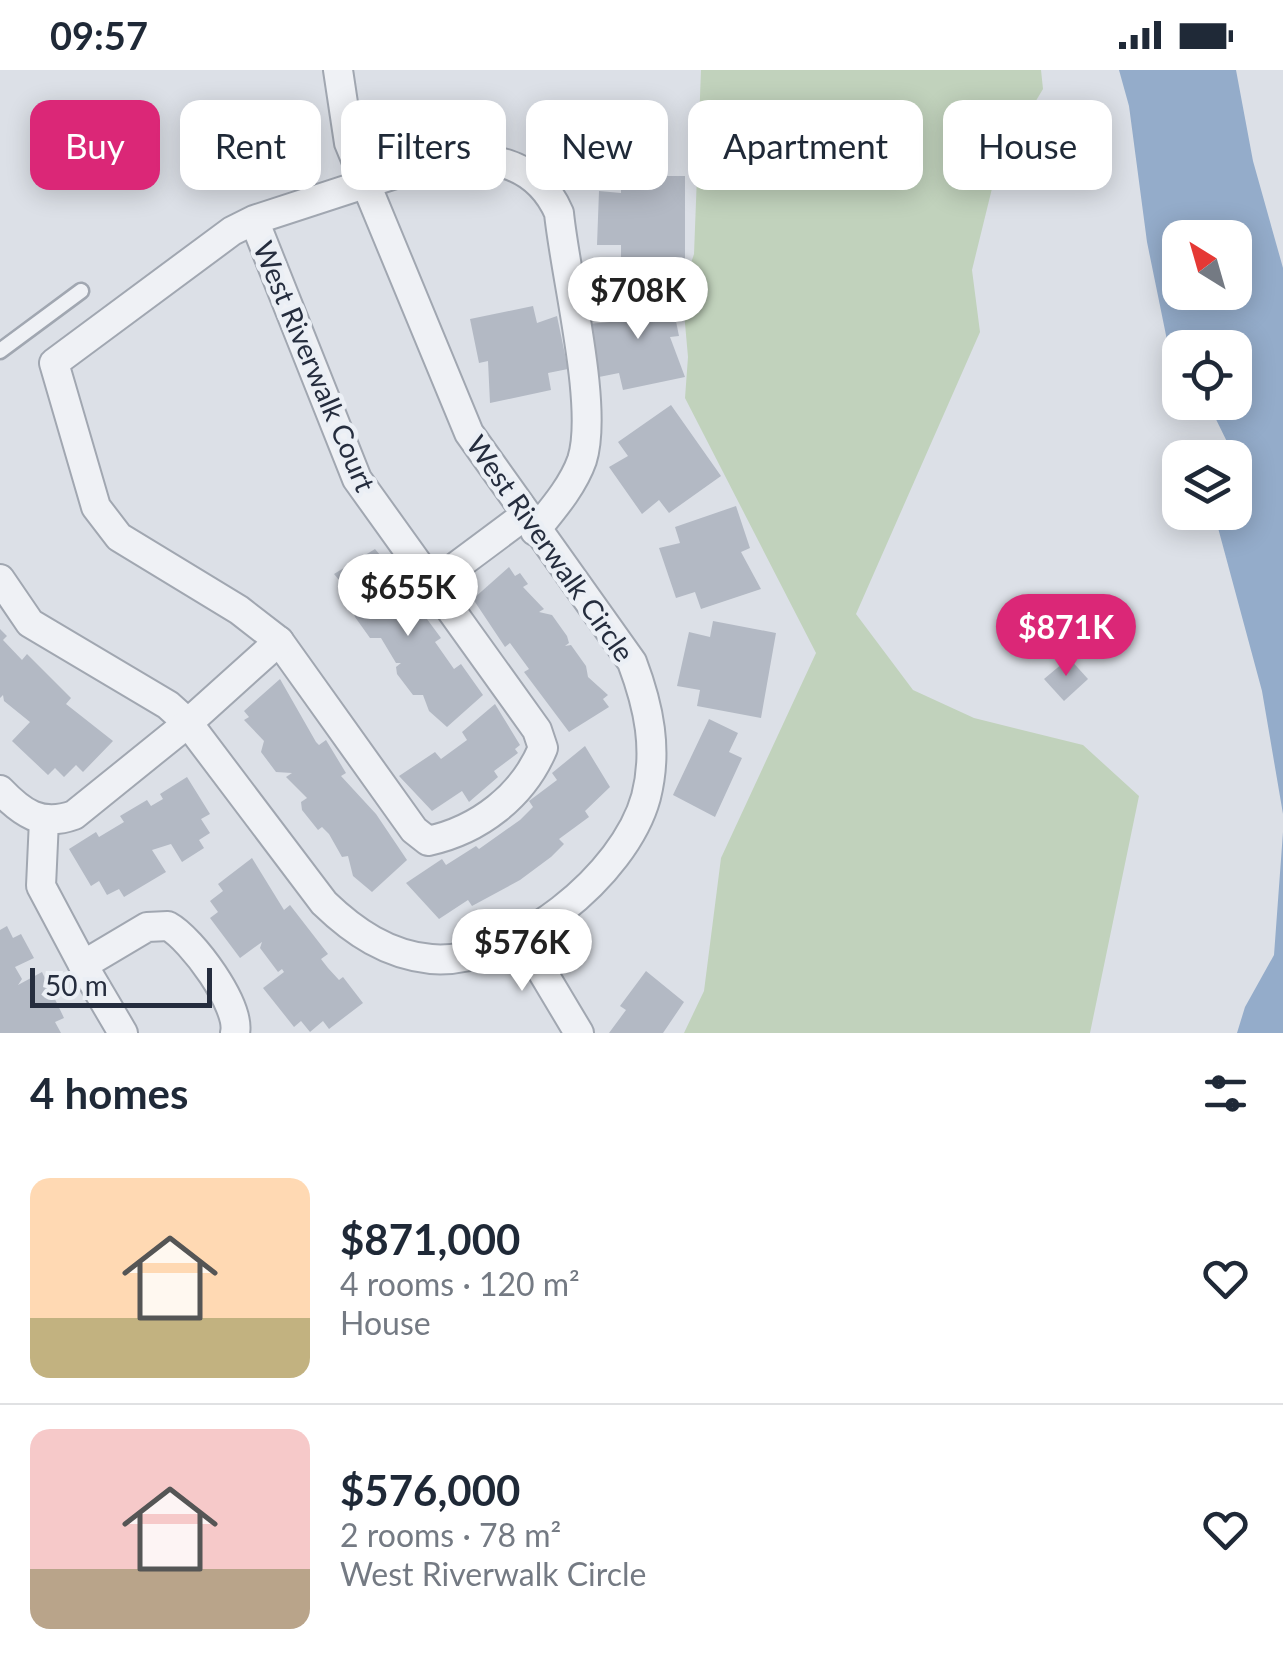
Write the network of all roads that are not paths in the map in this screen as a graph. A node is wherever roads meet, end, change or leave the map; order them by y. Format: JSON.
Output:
{"nodes":[{"id":1,"x":338,"y":70,"type":"edge"},
{"id":2,"x":343,"y":100,"type":"edge"},
{"id":3,"x":506,"y":165,"type":"edge"},
{"id":4,"x":353,"y":190,"type":"edge"},
{"id":5,"x":368,"y":190,"type":"edge"},
{"id":6,"x":254,"y":220,"type":"junction"},
{"id":7,"x":81,"y":291,"type":"dead end"},
{"id":8,"x":0,"y":351,"type":"edge"},
{"id":9,"x":530,"y":524,"type":"junction"},
{"id":10,"x":0,"y":580,"type":"edge"},
{"id":11,"x":430,"y":586,"type":"junction"},
{"id":12,"x":279,"y":641,"type":"junction"},
{"id":13,"x":188,"y":722,"type":"junction"},
{"id":14,"x":0,"y":790,"type":"edge"},
{"id":15,"x":44,"y":820,"type":"junction"},
{"id":16,"x":521,"y":936,"type":"junction"},
{"id":17,"x":83,"y":965,"type":"junction"},
{"id":18,"x":122,"y":1033,"type":"edge"},
{"id":19,"x":235,"y":1033,"type":"edge"},
{"id":20,"x":579,"y":1033,"type":"edge"}],
"edges":[{"from":1,"to":2,"type":"street","name":"West Riverwalk Circle"},
{"from":3,"to":9,"type":"street","name":"West Riverwalk Court"},
{"from":4,"to":6,"type":"street","name":"West Riverwalk Court"},
{"from":5,"to":9,"type":"street","name":"West Riverwalk Circle"},
{"from":6,"to":11,"type":"street","name":"West Riverwalk Court"},
{"from":6,"to":12,"type":"street","name":"West Riverwalk Court"},
{"from":7,"to":8,"type":"lane"},
{"from":9,"to":11,"type":"street","name":"West Riverwalk Court"},
{"from":9,"to":16,"type":"street","name":"West Riverwalk Circle"},
{"from":10,"to":13,"type":"street","name":"West Riverwalk Circle"},
{"from":11,"to":12,"type":"street","name":"West Riverwalk Court"},
{"from":12,"to":13,"type":"street"},
{"from":13,"to":15,"type":"street"},
{"from":13,"to":16,"type":"street","name":"West Riverwalk Circle"},
{"from":14,"to":15,"type":"street"},
{"from":15,"to":17,"type":"street"},
{"from":16,"to":20,"type":"street"},
{"from":17,"to":18,"type":"street"},
{"from":17,"to":19,"type":"street"}]}
